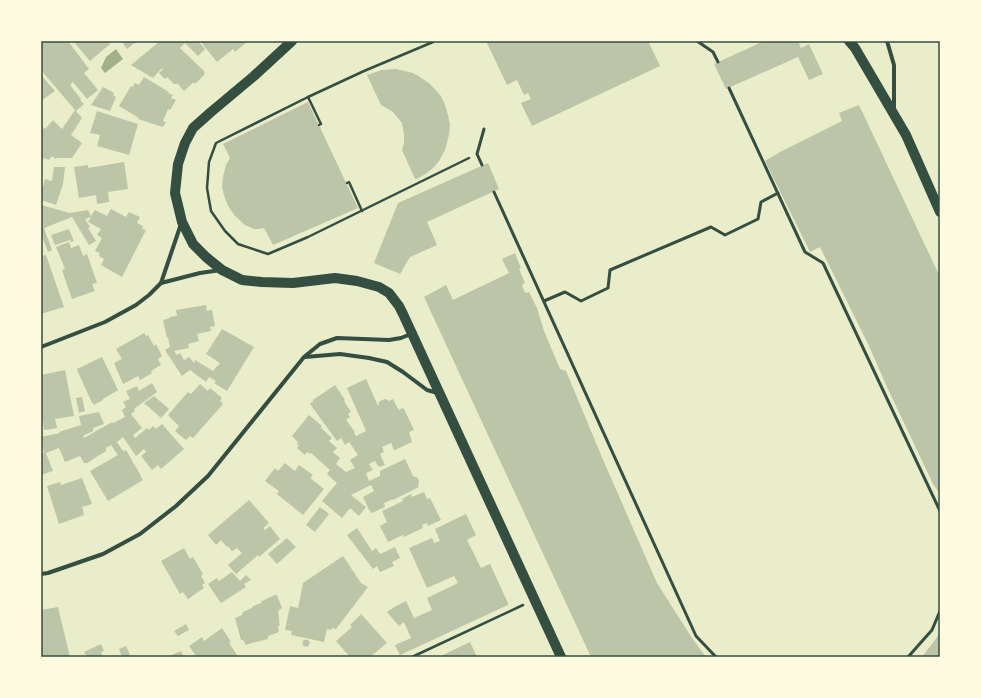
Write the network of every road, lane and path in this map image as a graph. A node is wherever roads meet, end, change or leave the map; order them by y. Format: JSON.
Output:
{"nodes":[{"id":1,"x":292,"y":41,"type":"edge"},
{"id":2,"x":697,"y":41,"type":"edge"},
{"id":3,"x":849,"y":41,"type":"edge"},
{"id":4,"x":887,"y":41,"type":"edge"},
{"id":5,"x":433,"y":42,"type":"dead end"},
{"id":6,"x":718,"y":62,"type":"dead end"},
{"id":7,"x":729,"y":88,"type":"dead end"},
{"id":8,"x":308,"y":97,"type":"junction"},
{"id":9,"x":894,"y":114,"type":"junction"},
{"id":10,"x":319,"y":125,"type":"dead end"},
{"id":11,"x":484,"y":129,"type":"dead end"},
{"id":12,"x":477,"y":154,"type":"junction"},
{"id":13,"x":482,"y":165,"type":"dead end"},
{"id":14,"x":347,"y":183,"type":"dead end"},
{"id":15,"x":494,"y":192,"type":"dead end"},
{"id":16,"x":778,"y":194,"type":"junction"},
{"id":17,"x":362,"y":211,"type":"junction"},
{"id":18,"x":940,"y":212,"type":"edge"},
{"id":19,"x":182,"y":222,"type":"junction"},
{"id":20,"x":222,"y":270,"type":"junction"},
{"id":21,"x":161,"y":283,"type":"junction"},
{"id":22,"x":544,"y":301,"type":"junction"},
{"id":23,"x":412,"y":334,"type":"junction"},
{"id":24,"x":41,"y":347,"type":"edge"},
{"id":25,"x":304,"y":357,"type":"junction"},
{"id":26,"x":439,"y":393,"type":"junction"},
{"id":27,"x":940,"y":511,"type":"edge"},
{"id":28,"x":41,"y":574,"type":"edge"},
{"id":29,"x":534,"y":600,"type":"junction"},
{"id":30,"x":940,"y":611,"type":"edge"},
{"id":31,"x":412,"y":657,"type":"edge"},
{"id":32,"x":561,"y":657,"type":"edge"},
{"id":33,"x":716,"y":657,"type":"edge"},
{"id":34,"x":908,"y":657,"type":"edge"}],
"edges":[{"from":1,"to":19,"type":"main road"},
{"from":2,"to":6,"type":"lane"},
{"from":3,"to":9,"type":"main road"},
{"from":4,"to":9,"type":"street"},
{"from":5,"to":8,"type":"path"},
{"from":7,"to":16,"type":"lane"},
{"from":8,"to":10,"type":"path"},
{"from":8,"to":17,"type":"path"},
{"from":9,"to":18,"type":"main road"},
{"from":11,"to":12,"type":"lane"},
{"from":12,"to":13,"type":"lane"},
{"from":12,"to":17,"type":"path"},
{"from":14,"to":17,"type":"path"},
{"from":15,"to":22,"type":"lane"},
{"from":16,"to":22,"type":"lane"},
{"from":16,"to":27,"type":"lane"},
{"from":19,"to":20,"type":"main road"},
{"from":19,"to":21,"type":"street"},
{"from":20,"to":21,"type":"street"},
{"from":20,"to":23,"type":"main road"},
{"from":21,"to":24,"type":"street"},
{"from":22,"to":33,"type":"lane"},
{"from":23,"to":25,"type":"street"},
{"from":23,"to":26,"type":"main road"},
{"from":25,"to":26,"type":"street"},
{"from":25,"to":28,"type":"street"},
{"from":26,"to":29,"type":"main road"},
{"from":29,"to":31,"type":"path"},
{"from":29,"to":32,"type":"main road"},
{"from":30,"to":34,"type":"lane"}]}
